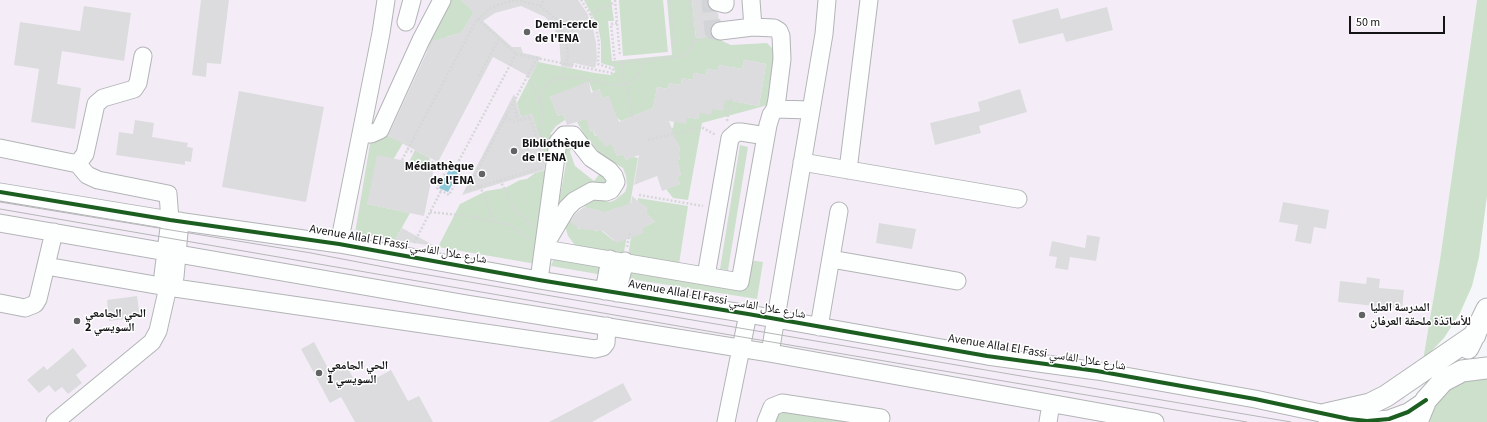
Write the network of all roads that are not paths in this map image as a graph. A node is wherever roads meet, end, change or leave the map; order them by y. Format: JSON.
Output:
{"nodes":[{"id":1,"x":386,"y":0,"type":"edge"},
{"id":2,"x":412,"y":0,"type":"edge"},
{"id":3,"x":442,"y":0,"type":"edge"},
{"id":4,"x":751,"y":0,"type":"edge"},
{"id":5,"x":827,"y":0,"type":"edge"},
{"id":6,"x":869,"y":0,"type":"edge"},
{"id":7,"x":406,"y":22,"type":"dead end"},
{"id":8,"x":753,"y":27,"type":"junction"},
{"id":9,"x":720,"y":30,"type":"dead end"},
{"id":10,"x":143,"y":56,"type":"dead end"},
{"id":11,"x":775,"y":109,"type":"junction"},
{"id":12,"x":811,"y":110,"type":"junction"},
{"id":13,"x":361,"y":133,"type":"junction"},
{"id":14,"x":766,"y":136,"type":"junction"},
{"id":15,"x":0,"y":148,"type":"edge"},
{"id":16,"x":802,"y":162,"type":"junction"},
{"id":17,"x":77,"y":163,"type":"junction"},
{"id":18,"x":848,"y":170,"type":"junction"},
{"id":19,"x":0,"y":192,"type":"edge"},
{"id":20,"x":1018,"y":199,"type":"dead end"},
{"id":21,"x":839,"y":211,"type":"dead end"},
{"id":22,"x":175,"y":220,"type":"junction"},
{"id":23,"x":0,"y":223,"type":"edge"},
{"id":24,"x":54,"y":232,"type":"junction"},
{"id":25,"x":545,"y":243,"type":"junction"},
{"id":26,"x":339,"y":244,"type":"junction"},
{"id":27,"x":171,"y":252,"type":"junction"},
{"id":28,"x":831,"y":259,"type":"junction"},
{"id":29,"x":618,"y":260,"type":"junction"},
{"id":30,"x":46,"y":266,"type":"junction"},
{"id":31,"x":706,"y":276,"type":"junction"},
{"id":32,"x":539,"y":280,"type":"junction"},
{"id":33,"x":957,"y":281,"type":"dead end"},
{"id":34,"x":168,"y":287,"type":"junction"},
{"id":35,"x":610,"y":292,"type":"junction"},
{"id":36,"x":0,"y":303,"type":"edge"},
{"id":37,"x":1487,"y":309,"type":"edge"},
{"id":38,"x":748,"y":314,"type":"junction"},
{"id":39,"x":776,"y":319,"type":"junction"},
{"id":40,"x":607,"y":326,"type":"junction"},
{"id":41,"x":819,"y":327,"type":"junction"},
{"id":42,"x":1475,"y":335,"type":"junction"},
{"id":43,"x":740,"y":348,"type":"junction"},
{"id":44,"x":770,"y":353,"type":"junction"},
{"id":45,"x":1487,"y":368,"type":"edge"},
{"id":46,"x":1443,"y":381,"type":"junction"},
{"id":47,"x":1426,"y":400,"type":"junction"},
{"id":48,"x":1051,"y":404,"type":"junction"},
{"id":49,"x":1326,"y":414,"type":"junction"},
{"id":50,"x":881,"y":418,"type":"dead end"},
{"id":51,"x":55,"y":422,"type":"edge"},
{"id":52,"x":726,"y":422,"type":"edge"},
{"id":53,"x":766,"y":422,"type":"edge"},
{"id":54,"x":1048,"y":422,"type":"edge"},
{"id":55,"x":1155,"y":422,"type":"edge"},
{"id":56,"x":1417,"y":422,"type":"edge"}],
"edges":[{"from":1,"to":13,"type":"street"},
{"from":2,"to":7,"type":"street"},
{"from":3,"to":13,"type":"street"},
{"from":4,"to":8,"type":"street"},
{"from":5,"to":12,"type":"street"},
{"from":6,"to":18,"type":"street"},
{"from":8,"to":9,"type":"street"},
{"from":8,"to":11,"type":"street"},
{"from":10,"to":17,"type":"street"},
{"from":11,"to":12,"type":"street"},
{"from":11,"to":14,"type":"street"},
{"from":12,"to":16,"type":"street"},
{"from":13,"to":26,"type":"street"},
{"from":14,"to":31,"type":"street"},
{"from":14,"to":31,"type":"street"},
{"from":15,"to":17,"type":"street"},
{"from":16,"to":18,"type":"street"},
{"from":16,"to":39,"type":"street"},
{"from":17,"to":22,"type":"street"},
{"from":18,"to":20,"type":"street"},
{"from":19,"to":22,"type":"street","name":"Avenue Allal El Fassi شارع علال الفاسي"},
{"from":21,"to":28,"type":"street"},
{"from":22,"to":26,"type":"street","name":"Avenue Allal El Fassi شارع علال الفاسي"},
{"from":22,"to":27,"type":"street"},
{"from":23,"to":24,"type":"street"},
{"from":24,"to":27,"type":"street"},
{"from":24,"to":30,"type":"street"},
{"from":25,"to":25,"type":"street"},
{"from":25,"to":29,"type":"street"},
{"from":25,"to":32,"type":"street"},
{"from":26,"to":32,"type":"street","name":"Avenue Allal El Fassi شارع علال الفاسي"},
{"from":27,"to":34,"type":"street"},
{"from":27,"to":40,"type":"street"},
{"from":28,"to":33,"type":"street"},
{"from":28,"to":41,"type":"street"},
{"from":29,"to":31,"type":"street"},
{"from":29,"to":35,"type":"street"},
{"from":30,"to":34,"type":"street"},
{"from":30,"to":36,"type":"street"},
{"from":32,"to":35,"type":"street","name":"Avenue Allal El Fassi شارع علال الفاسي"},
{"from":34,"to":40,"type":"street"},
{"from":34,"to":51,"type":"street"},
{"from":35,"to":38,"type":"street","name":"Avenue Allal El Fassi شارع علال الفاسي"},
{"from":37,"to":42,"type":"main road"},
{"from":38,"to":39,"type":"street","name":"Avenue Allal El Fassi شارع علال الفاسي"},
{"from":38,"to":43,"type":"street"},
{"from":39,"to":41,"type":"street","name":"Avenue Allal El Fassi شارع علال الفاسي"},
{"from":39,"to":44,"type":"street"},
{"from":40,"to":43,"type":"street"},
{"from":41,"to":49,"type":"street","name":"Avenue Allal El Fassi شارع علال الفاسي"},
{"from":42,"to":46,"type":"main road"},
{"from":42,"to":49,"type":"main road"},
{"from":43,"to":44,"type":"street"},
{"from":43,"to":52,"type":"street"},
{"from":44,"to":48,"type":"street"},
{"from":45,"to":46,"type":"main road"},
{"from":46,"to":47,"type":"main road"},
{"from":47,"to":49,"type":"street","name":"Avenue Allal El Fassi شارع علال الفاسي"},
{"from":47,"to":56,"type":"main road"},
{"from":48,"to":54,"type":"street"},
{"from":48,"to":55,"type":"street"},
{"from":50,"to":53,"type":"street"}]}
